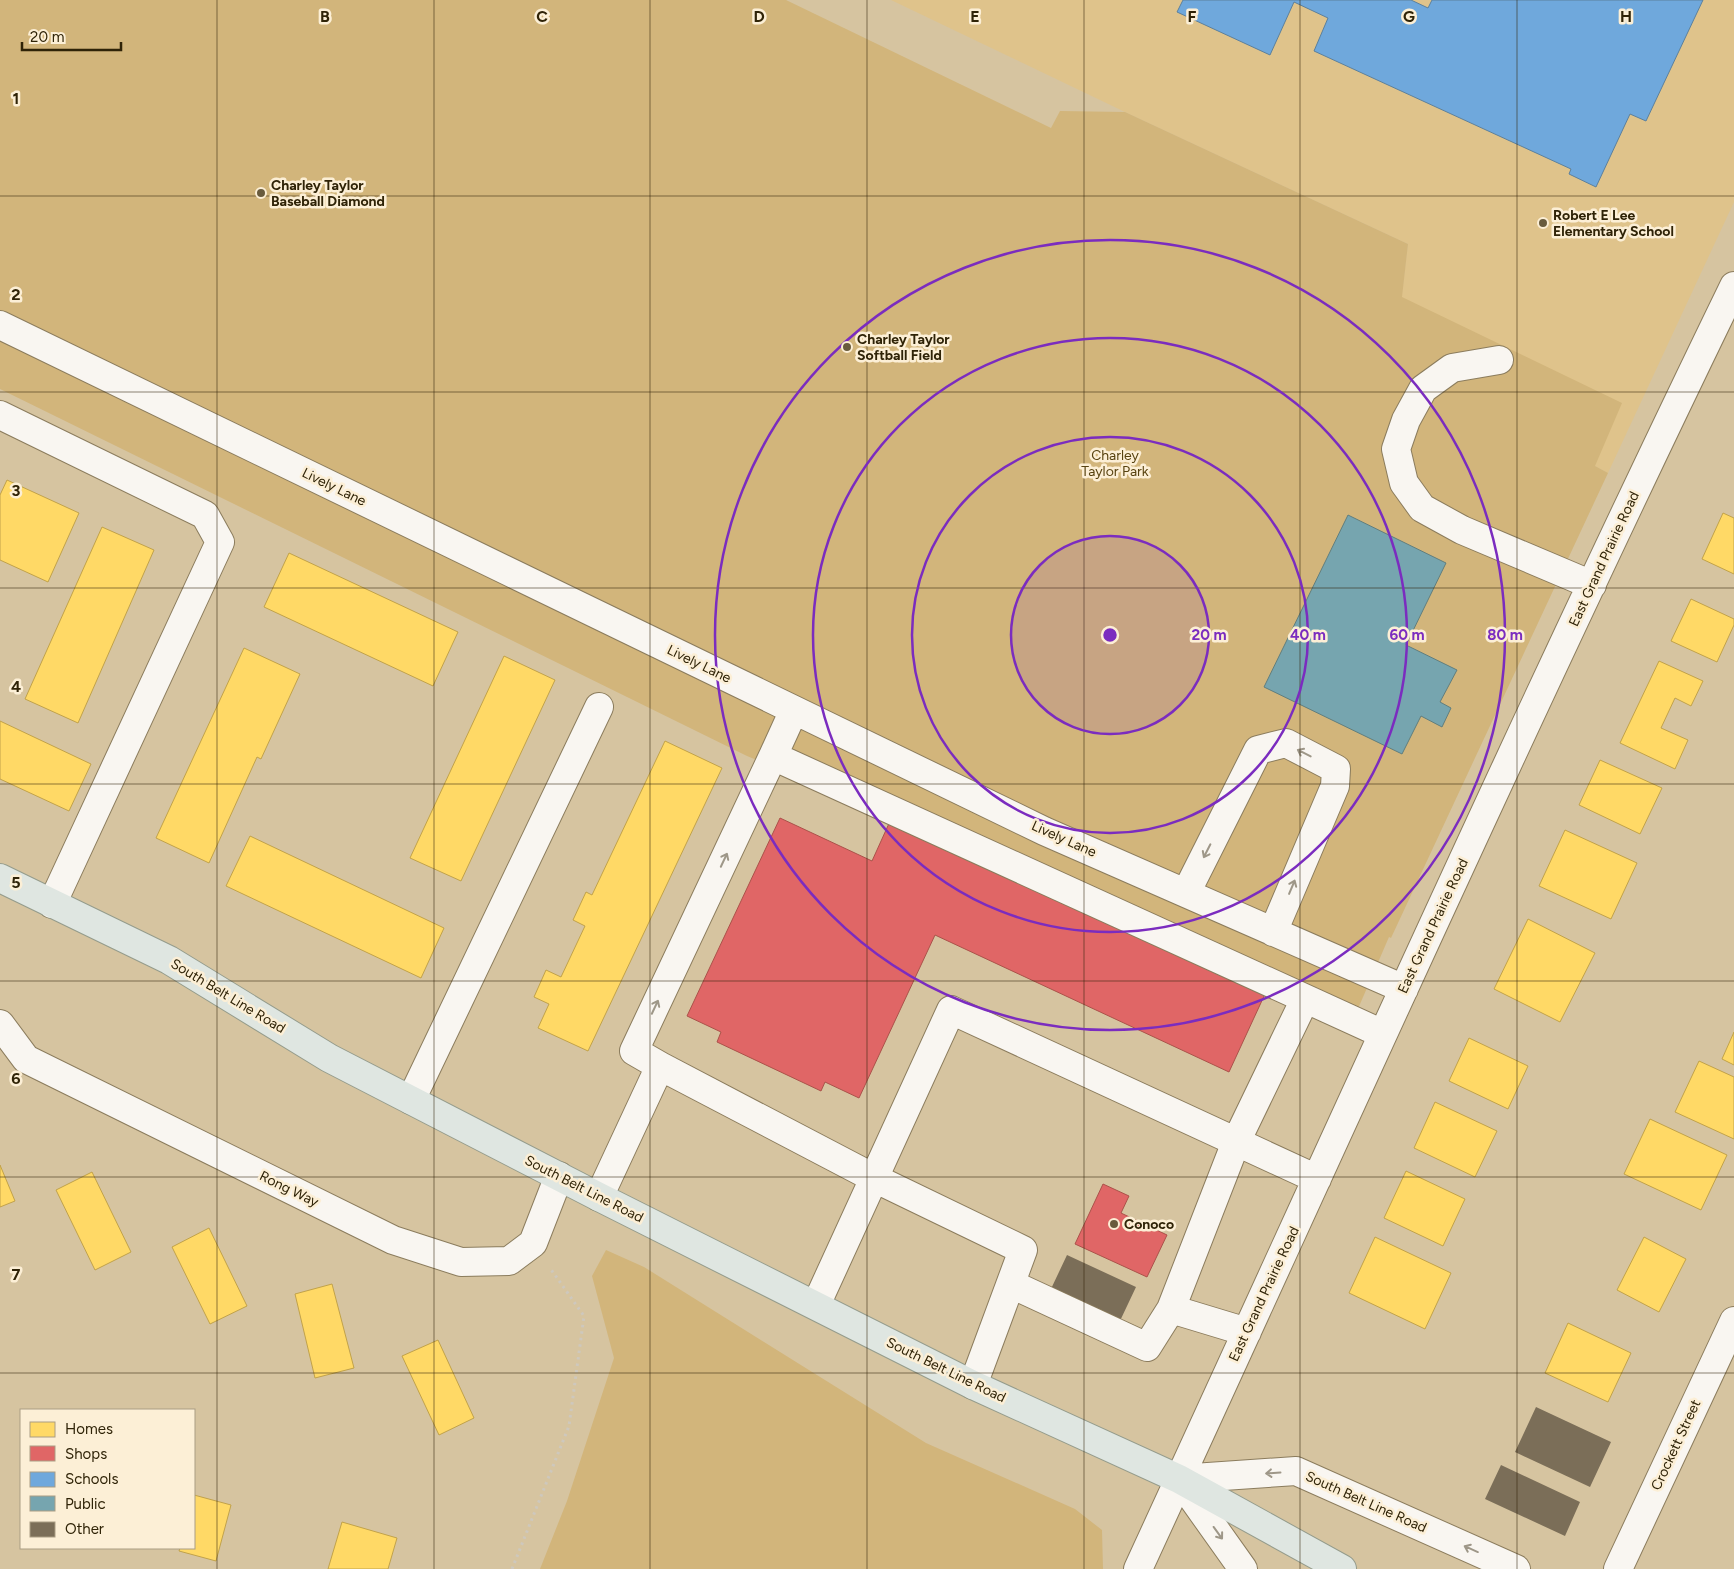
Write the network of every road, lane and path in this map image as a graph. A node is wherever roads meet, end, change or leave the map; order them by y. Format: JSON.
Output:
{"nodes":[{"id":1,"x":1734,"y":286,"type":"edge"},
{"id":2,"x":0,"y":325,"type":"edge"},
{"id":3,"x":1499,"y":360,"type":"dead end"},
{"id":4,"x":0,"y":415,"type":"edge"},
{"id":5,"x":1592,"y":586,"type":"junction"},
{"id":6,"x":599,"y":707,"type":"dead end"},
{"id":7,"x":794,"y":710,"type":"junction"},
{"id":8,"x":773,"y":756,"type":"junction"},
{"id":9,"x":0,"y":878,"type":"edge"},
{"id":10,"x":1186,"y":893,"type":"junction"},
{"id":11,"x":52,"y":904,"type":"junction"},
{"id":12,"x":1273,"y":932,"type":"junction"},
{"id":13,"x":1404,"y":989,"type":"junction"},
{"id":14,"x":1305,"y":999,"type":"junction"},
{"id":15,"x":0,"y":1024,"type":"edge"},
{"id":16,"x":1383,"y":1034,"type":"junction"},
{"id":17,"x":660,"y":1066,"type":"junction"},
{"id":18,"x":411,"y":1100,"type":"junction"},
{"id":19,"x":1236,"y":1142,"type":"junction"},
{"id":20,"x":559,"y":1176,"type":"junction"},
{"id":21,"x":874,"y":1178,"type":"junction"},
{"id":22,"x":1317,"y":1179,"type":"junction"},
{"id":23,"x":599,"y":1197,"type":"junction"},
{"id":24,"x":533,"y":1243,"type":"junction"},
{"id":25,"x":1011,"y":1284,"type":"junction"},
{"id":26,"x":816,"y":1305,"type":"junction"},
{"id":27,"x":1171,"y":1309,"type":"junction"},
{"id":28,"x":1734,"y":1321,"type":"edge"},
{"id":29,"x":1247,"y":1332,"type":"junction"},
{"id":30,"x":973,"y":1385,"type":"junction"},
{"id":31,"x":1179,"y":1479,"type":"junction"},
{"id":32,"x":512,"y":1569,"type":"edge"},
{"id":33,"x":1138,"y":1569,"type":"edge"},
{"id":34,"x":1243,"y":1569,"type":"edge"},
{"id":35,"x":1342,"y":1569,"type":"edge"},
{"id":36,"x":1516,"y":1569,"type":"edge"},
{"id":37,"x":1618,"y":1569,"type":"edge"}],
"edges":[{"from":1,"to":5,"type":"street","name":"East Grand Prairie Road"},
{"from":2,"to":7,"type":"street","name":"Lively Lane"},
{"from":3,"to":5,"type":"street"},
{"from":4,"to":11,"type":"street"},
{"from":5,"to":13,"type":"street","name":"East Grand Prairie Road"},
{"from":6,"to":18,"type":"street"},
{"from":7,"to":8,"type":"street"},
{"from":7,"to":10,"type":"street","name":"Lively Lane"},
{"from":8,"to":14,"type":"street"},
{"from":17,"to":8,"type":"street","one_way":true},
{"from":9,"to":11,"type":"main road","name":"South Belt Line Road"},
{"from":10,"to":12,"type":"street","name":"Lively Lane"},
{"from":12,"to":10,"type":"street","one_way":true},
{"from":11,"to":18,"type":"main road","name":"South Belt Line Road"},
{"from":12,"to":13,"type":"street","name":"Lively Lane"},
{"from":13,"to":16,"type":"street","name":"East Grand Prairie Road"},
{"from":14,"to":16,"type":"street"},
{"from":14,"to":19,"type":"street"},
{"from":15,"to":24,"type":"street","name":"Rong Way"},
{"from":16,"to":22,"type":"street","name":"East Grand Prairie Road"},
{"from":17,"to":21,"type":"street"},
{"from":17,"to":23,"type":"street"},
{"from":18,"to":20,"type":"main road","name":"South Belt Line Road"},
{"from":19,"to":21,"type":"street"},
{"from":19,"to":22,"type":"street"},
{"from":19,"to":27,"type":"street"},
{"from":20,"to":23,"type":"main road","name":"South Belt Line Road"},
{"from":20,"to":24,"type":"street"},
{"from":21,"to":25,"type":"street"},
{"from":21,"to":26,"type":"street"},
{"from":22,"to":29,"type":"street","name":"East Grand Prairie Road"},
{"from":23,"to":26,"type":"main road","name":"South Belt Line Road"},
{"from":24,"to":32,"type":"path"},
{"from":25,"to":27,"type":"street"},
{"from":25,"to":30,"type":"street"},
{"from":26,"to":30,"type":"main road","name":"South Belt Line Road"},
{"from":27,"to":29,"type":"street"},
{"from":28,"to":37,"type":"street","name":"Crockett Street"},
{"from":29,"to":31,"type":"street","name":"East Grand Prairie Road"},
{"from":30,"to":31,"type":"main road","name":"South Belt Line Road"},
{"from":31,"to":33,"type":"street","name":"East Grand Prairie Road"},
{"from":31,"to":34,"type":"street","one_way":true},
{"from":31,"to":35,"type":"main road","name":"South Belt Line Road"},
{"from":36,"to":31,"type":"street","name":"South Belt Line Road","one_way":true}]}
